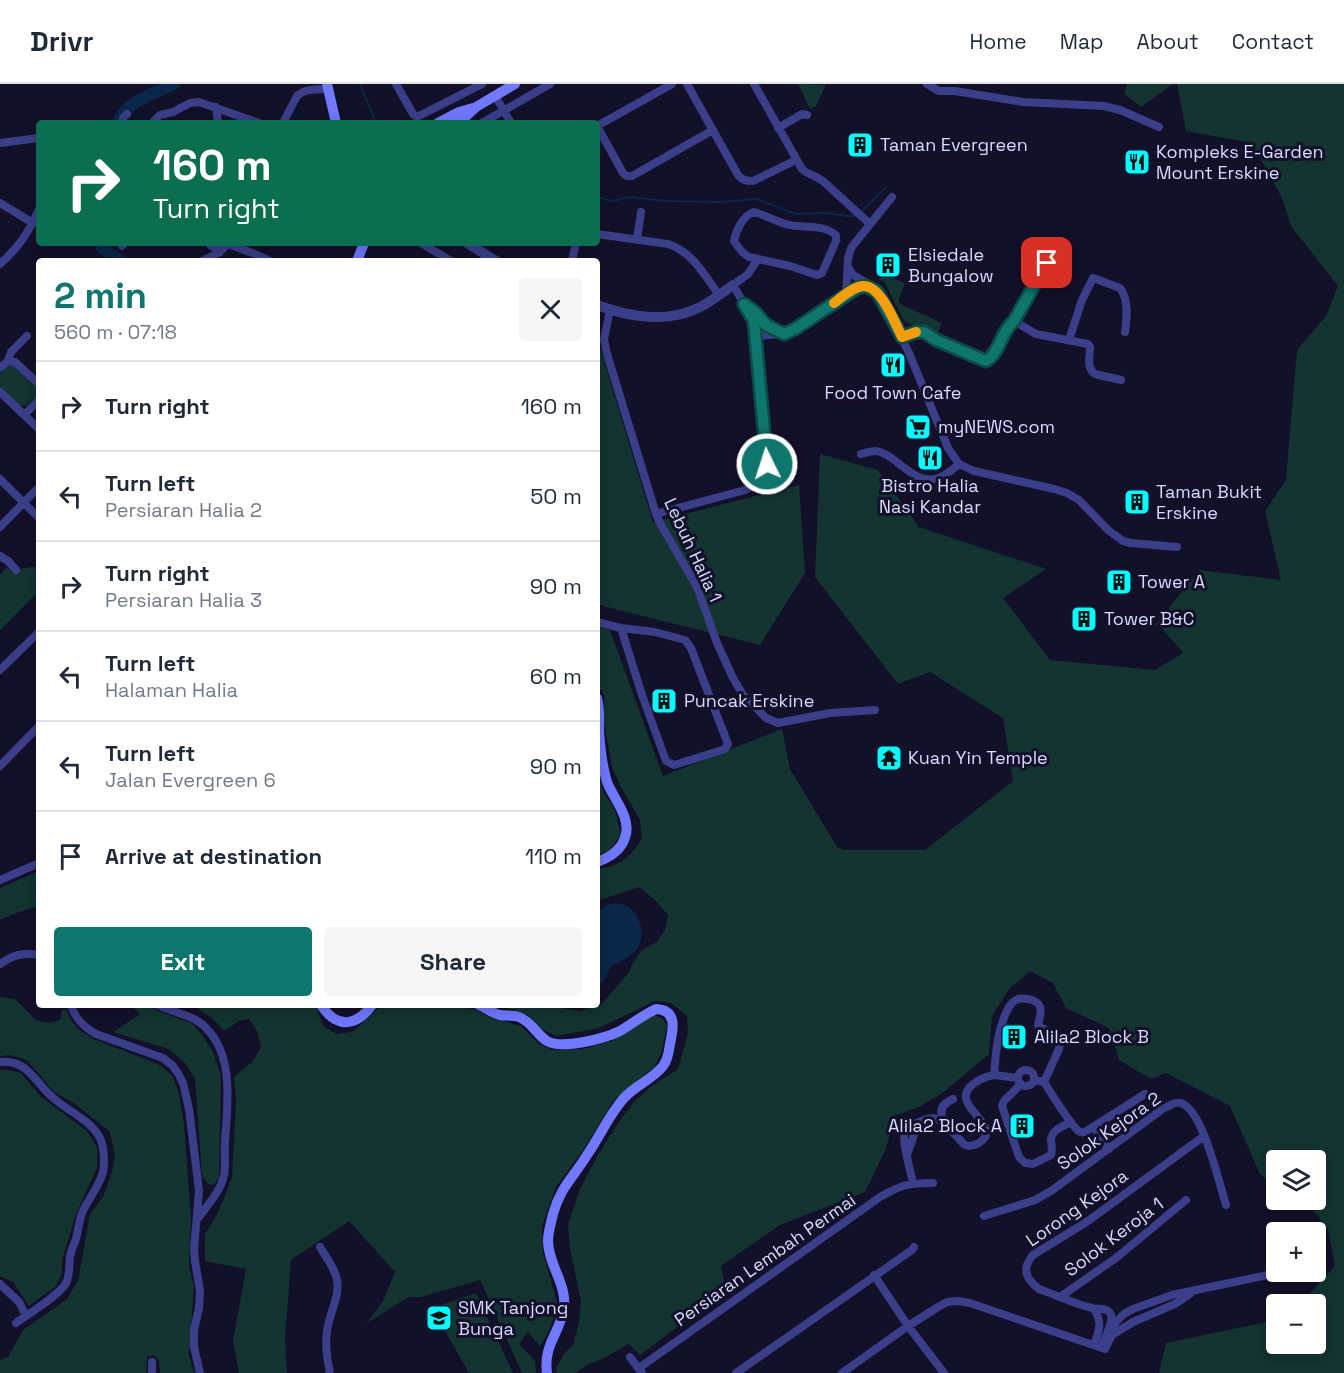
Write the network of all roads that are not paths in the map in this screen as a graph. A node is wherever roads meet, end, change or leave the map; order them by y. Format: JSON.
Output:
{"nodes":[{"id":1,"x":396,"y":84,"type":"edge"},
{"id":2,"x":482,"y":84,"type":"edge"},
{"id":3,"x":514,"y":84,"type":"edge"},
{"id":4,"x":550,"y":84,"type":"edge"},
{"id":5,"x":672,"y":84,"type":"edge"},
{"id":6,"x":687,"y":84,"type":"edge"},
{"id":7,"x":754,"y":84,"type":"edge"},
{"id":8,"x":927,"y":84,"type":"edge"},
{"id":9,"x":327,"y":87,"type":"edge"},
{"id":10,"x":495,"y":96,"type":"junction"},
{"id":11,"x":216,"y":107,"type":"junction"},
{"id":12,"x":476,"y":107,"type":"junction"},
{"id":13,"x":504,"y":111,"type":"junction"},
{"id":14,"x":127,"y":114,"type":"dead end"},
{"id":15,"x":807,"y":115,"type":"dead end"},
{"id":16,"x":123,"y":120,"type":"edge"},
{"id":17,"x":155,"y":120,"type":"edge"},
{"id":18,"x":218,"y":120,"type":"edge"},
{"id":19,"x":251,"y":120,"type":"edge"},
{"id":20,"x":285,"y":120,"type":"edge"},
{"id":21,"x":335,"y":120,"type":"edge"},
{"id":22,"x":444,"y":120,"type":"edge"},
{"id":23,"x":461,"y":120,"type":"edge"},
{"id":24,"x":488,"y":120,"type":"edge"},
{"id":25,"x":509,"y":120,"type":"edge"},
{"id":26,"x":600,"y":124,"type":"edge"},
{"id":27,"x":1159,"y":127,"type":"dead end"},
{"id":28,"x":778,"y":128,"type":"junction"},
{"id":29,"x":713,"y":130,"type":"junction"},
{"id":30,"x":600,"y":131,"type":"edge"},
{"id":31,"x":36,"y":138,"type":"edge"},
{"id":32,"x":0,"y":143,"type":"edge"},
{"id":33,"x":796,"y":160,"type":"junction"},
{"id":34,"x":892,"y":197,"type":"dead end"},
{"id":35,"x":0,"y":203,"type":"edge"},
{"id":36,"x":641,"y":213,"type":"dead end"},
{"id":37,"x":36,"y":216,"type":"edge"},
{"id":38,"x":33,"y":223,"type":"junction"},
{"id":39,"x":870,"y":224,"type":"junction"},
{"id":40,"x":600,"y":234,"type":"edge"},
{"id":41,"x":637,"y":239,"type":"junction"},
{"id":42,"x":212,"y":246,"type":"edge"},
{"id":43,"x":225,"y":246,"type":"edge"},
{"id":44,"x":235,"y":246,"type":"edge"},
{"id":45,"x":426,"y":246,"type":"edge"},
{"id":46,"x":471,"y":246,"type":"edge"},
{"id":47,"x":220,"y":252,"type":"junction"},
{"id":48,"x":208,"y":258,"type":"edge"},
{"id":49,"x":264,"y":258,"type":"edge"},
{"id":50,"x":446,"y":258,"type":"edge"},
{"id":51,"x":489,"y":258,"type":"edge"},
{"id":52,"x":758,"y":259,"type":"junction"},
{"id":53,"x":1047,"y":263,"type":"dead end"},
{"id":54,"x":0,"y":264,"type":"edge"},
{"id":55,"x":848,"y":267,"type":"junction"},
{"id":56,"x":733,"y":285,"type":"junction"},
{"id":57,"x":876,"y":291,"type":"junction"},
{"id":58,"x":846,"y":294,"type":"junction"},
{"id":59,"x":719,"y":296,"type":"junction"},
{"id":60,"x":744,"y":304,"type":"junction"},
{"id":61,"x":600,"y":306,"type":"edge"},
{"id":62,"x":610,"y":310,"type":"junction"},
{"id":63,"x":1014,"y":321,"type":"junction"},
{"id":64,"x":1125,"y":332,"type":"dead end"},
{"id":65,"x":784,"y":334,"type":"junction"},
{"id":66,"x":27,"y":336,"type":"dead end"},
{"id":67,"x":756,"y":336,"type":"junction"},
{"id":68,"x":902,"y":337,"type":"junction"},
{"id":69,"x":1069,"y":340,"type":"junction"},
{"id":70,"x":8,"y":361,"type":"junction"},
{"id":71,"x":0,"y":368,"type":"edge"},
{"id":72,"x":1121,"y":380,"type":"dead end"},
{"id":73,"x":36,"y":381,"type":"edge"},
{"id":74,"x":0,"y":392,"type":"edge"},
{"id":75,"x":36,"y":403,"type":"edge"},
{"id":76,"x":24,"y":415,"type":"junction"},
{"id":77,"x":36,"y":426,"type":"edge"},
{"id":78,"x":861,"y":454,"type":"dead end"},
{"id":79,"x":960,"y":464,"type":"junction"},
{"id":80,"x":0,"y":478,"type":"edge"},
{"id":81,"x":36,"y":491,"type":"edge"},
{"id":82,"x":24,"y":503,"type":"junction"},
{"id":83,"x":657,"y":514,"type":"junction"},
{"id":84,"x":36,"y":515,"type":"edge"},
{"id":85,"x":0,"y":527,"type":"edge"},
{"id":86,"x":1176,"y":547,"type":"dead end"},
{"id":87,"x":0,"y":556,"type":"edge"},
{"id":88,"x":16,"y":570,"type":"dead end"},
{"id":89,"x":600,"y":623,"type":"edge"},
{"id":90,"x":621,"y":628,"type":"junction"},
{"id":91,"x":36,"y":635,"type":"edge"},
{"id":92,"x":0,"y":670,"type":"edge"},
{"id":93,"x":600,"y":709,"type":"edge"},
{"id":94,"x":875,"y":710,"type":"dead end"},
{"id":95,"x":36,"y":729,"type":"edge"},
{"id":96,"x":600,"y":735,"type":"edge"},
{"id":97,"x":600,"y":735,"type":"edge"},
{"id":98,"x":0,"y":766,"type":"edge"},
{"id":99,"x":600,"y":861,"type":"edge"},
{"id":100,"x":36,"y":864,"type":"edge"},
{"id":101,"x":0,"y":880,"type":"edge"},
{"id":102,"x":36,"y":955,"type":"edge"},
{"id":103,"x":0,"y":964,"type":"edge"},
{"id":104,"x":72,"y":1008,"type":"edge"},
{"id":105,"x":164,"y":1008,"type":"edge"},
{"id":106,"x":323,"y":1008,"type":"edge"},
{"id":107,"x":370,"y":1008,"type":"edge"},
{"id":108,"x":485,"y":1008,"type":"edge"},
{"id":109,"x":0,"y":1062,"type":"edge"},
{"id":110,"x":994,"y":1075,"type":"junction"},
{"id":111,"x":1034,"y":1080,"type":"junction"},
{"id":112,"x":1019,"y":1081,"type":"junction"},
{"id":113,"x":1044,"y":1082,"type":"junction"},
{"id":114,"x":1145,"y":1094,"type":"dead end"},
{"id":115,"x":1071,"y":1122,"type":"junction"},
{"id":116,"x":1097,"y":1133,"type":"dead end"},
{"id":117,"x":1204,"y":1136,"type":"junction"},
{"id":118,"x":1109,"y":1149,"type":"junction"},
{"id":119,"x":913,"y":1183,"type":"junction"},
{"id":120,"x":933,"y":1183,"type":"dead end"},
{"id":121,"x":1186,"y":1200,"type":"dead end"},
{"id":122,"x":1226,"y":1205,"type":"dead end"},
{"id":123,"x":984,"y":1216,"type":"dead end"},
{"id":124,"x":197,"y":1220,"type":"junction"},
{"id":125,"x":320,"y":1247,"type":"dead end"},
{"id":126,"x":914,"y":1247,"type":"dead end"},
{"id":127,"x":874,"y":1275,"type":"junction"},
{"id":128,"x":1266,"y":1276,"type":"edge"},
{"id":129,"x":0,"y":1284,"type":"edge"},
{"id":130,"x":1060,"y":1297,"type":"junction"},
{"id":131,"x":1094,"y":1309,"type":"junction"},
{"id":132,"x":26,"y":1316,"type":"junction"},
{"id":133,"x":16,"y":1323,"type":"dead end"},
{"id":134,"x":908,"y":1326,"type":"junction"},
{"id":135,"x":1097,"y":1347,"type":"junction"},
{"id":136,"x":630,"y":1357,"type":"dead end"},
{"id":137,"x":152,"y":1362,"type":"dead end"},
{"id":138,"x":641,"y":1371,"type":"edge"},
{"id":139,"x":844,"y":1372,"type":"edge"},
{"id":140,"x":152,"y":1373,"type":"edge"},
{"id":141,"x":200,"y":1373,"type":"edge"},
{"id":142,"x":330,"y":1373,"type":"edge"},
{"id":143,"x":548,"y":1373,"type":"edge"},
{"id":144,"x":736,"y":1373,"type":"edge"},
{"id":145,"x":944,"y":1373,"type":"edge"}],
"edges":[{"from":1,"to":2,"type":"street"},
{"from":3,"to":10,"type":"main road"},
{"from":4,"to":13,"type":"street"},
{"from":5,"to":26,"type":"street"},
{"from":6,"to":29,"type":"street"},
{"from":7,"to":28,"type":"street"},
{"from":8,"to":27,"type":"street"},
{"from":9,"to":20,"type":"street"},
{"from":9,"to":21,"type":"main road"},
{"from":10,"to":12,"type":"main road"},
{"from":10,"to":13,"type":"street"},
{"from":11,"to":17,"type":"street"},
{"from":11,"to":18,"type":"street"},
{"from":11,"to":19,"type":"street"},
{"from":12,"to":22,"type":"main road"},
{"from":12,"to":23,"type":"main road"},
{"from":13,"to":24,"type":"street"},
{"from":13,"to":25,"type":"street"},
{"from":14,"to":16,"type":"street"},
{"from":15,"to":28,"type":"street"},
{"from":28,"to":33,"type":"street"},
{"from":29,"to":30,"type":"street"},
{"from":29,"to":33,"type":"street"},
{"from":31,"to":32,"type":"street"},
{"from":33,"to":39,"type":"street"},
{"from":34,"to":39,"type":"street"},
{"from":35,"to":38,"type":"street"},
{"from":36,"to":41,"type":"street"},
{"from":37,"to":38,"type":"street"},
{"from":38,"to":54,"type":"street"},
{"from":39,"to":55,"type":"street"},
{"from":40,"to":41,"type":"street"},
{"from":41,"to":59,"type":"street"},
{"from":42,"to":47,"type":"street"},
{"from":43,"to":47,"type":"street"},
{"from":44,"to":49,"type":"street"},
{"from":45,"to":50,"type":"street"},
{"from":46,"to":51,"type":"street"},
{"from":47,"to":48,"type":"street"},
{"from":52,"to":52,"type":"street"},
{"from":52,"to":56,"type":"street"},
{"from":53,"to":63,"type":"street"},
{"from":55,"to":57,"type":"street"},
{"from":55,"to":58,"type":"street"},
{"from":56,"to":59,"type":"street"},
{"from":56,"to":60,"type":"street"},
{"from":57,"to":58,"type":"street"},
{"from":57,"to":68,"type":"street"},
{"from":58,"to":65,"type":"street"},
{"from":59,"to":62,"type":"street"},
{"from":60,"to":65,"type":"street"},
{"from":60,"to":67,"type":"street"},
{"from":61,"to":62,"type":"street"},
{"from":62,"to":83,"type":"street","name":"Lebuh Halia 1"},
{"from":63,"to":68,"type":"street"},
{"from":63,"to":69,"type":"street"},
{"from":64,"to":69,"type":"street"},
{"from":65,"to":67,"type":"street"},
{"from":66,"to":70,"type":"street"},
{"from":67,"to":83,"type":"street"},
{"from":68,"to":79,"type":"street"},
{"from":69,"to":72,"type":"street"},
{"from":70,"to":71,"type":"street"},
{"from":70,"to":73,"type":"street"},
{"from":74,"to":76,"type":"street"},
{"from":75,"to":76,"type":"street"},
{"from":76,"to":77,"type":"street"},
{"from":78,"to":79,"type":"street"},
{"from":79,"to":86,"type":"street"},
{"from":80,"to":82,"type":"street"},
{"from":81,"to":82,"type":"street"},
{"from":82,"to":84,"type":"street"},
{"from":82,"to":85,"type":"street"},
{"from":83,"to":94,"type":"street","name":"Lebuh Halia 1"},
{"from":87,"to":88,"type":"street"},
{"from":89,"to":90,"type":"street"},
{"from":90,"to":90,"type":"street"},
{"from":91,"to":92,"type":"street"},
{"from":93,"to":97,"type":"main road"},
{"from":95,"to":98,"type":"street"},
{"from":96,"to":99,"type":"main road"},
{"from":100,"to":101,"type":"street"},
{"from":102,"to":103,"type":"street"},
{"from":104,"to":124,"type":"street"},
{"from":105,"to":124,"type":"street"},
{"from":106,"to":107,"type":"main road"},
{"from":108,"to":143,"type":"main road"},
{"from":109,"to":132,"type":"street"},
{"from":110,"to":112,"type":"street"},
{"from":110,"to":113,"type":"street"},
{"from":110,"to":119,"type":"street","bridge":true},
{"from":111,"to":112,"type":"street"},
{"from":111,"to":112,"type":"street"},
{"from":111,"to":113,"type":"street"},
{"from":112,"to":115,"type":"street"},
{"from":113,"to":115,"type":"street"},
{"from":114,"to":115,"type":"street"},
{"from":116,"to":118,"type":"street"},
{"from":117,"to":118,"type":"street","name":"Solok Kejora 2"},
{"from":117,"to":122,"type":"street","name":"Solok Kejora 2"},
{"from":117,"to":130,"type":"street","name":"Lorong Kejora"},
{"from":118,"to":123,"type":"street","name":"Solok Kejora 2"},
{"from":119,"to":120,"type":"street","name":"Persiaran Lembah Permai"},
{"from":119,"to":138,"type":"street","name":"Persiaran Lembah Permai"},
{"from":121,"to":130,"type":"street","name":"Solok Keroja 1"},
{"from":124,"to":141,"type":"street"},
{"from":125,"to":142,"type":"street"},
{"from":126,"to":127,"type":"street"},
{"from":127,"to":134,"type":"street"},
{"from":127,"to":144,"type":"street"},
{"from":128,"to":135,"type":"street"},
{"from":129,"to":132,"type":"street"},
{"from":130,"to":131,"type":"street","name":"Lorong Kejora"},
{"from":131,"to":135,"type":"street"},
{"from":131,"to":135,"type":"street","name":"Lorong Kejora"},
{"from":132,"to":133,"type":"street"},
{"from":134,"to":135,"type":"street"},
{"from":134,"to":139,"type":"street"},
{"from":134,"to":145,"type":"street"},
{"from":136,"to":138,"type":"street"},
{"from":137,"to":140,"type":"street"}]}
